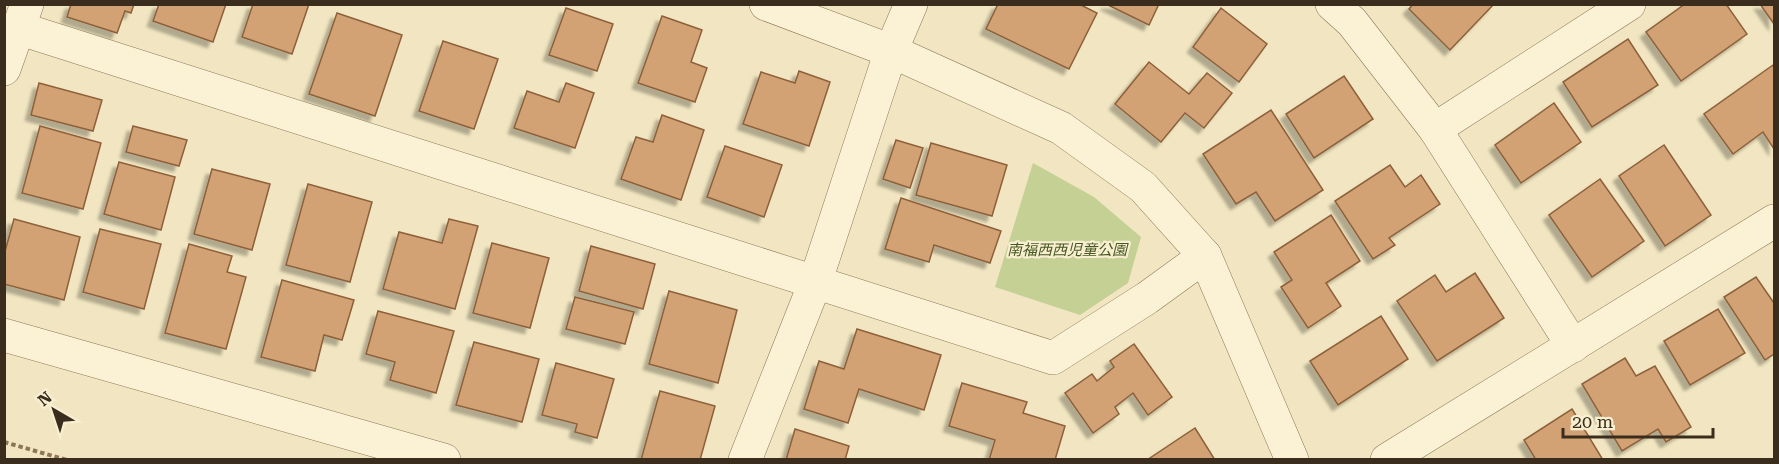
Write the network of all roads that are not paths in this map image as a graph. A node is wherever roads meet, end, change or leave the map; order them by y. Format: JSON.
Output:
{"nodes":[{"id":1,"x":766,"y":4,"type":"edge"},
{"id":2,"x":911,"y":4,"type":"edge"},
{"id":3,"x":1332,"y":4,"type":"edge"},
{"id":4,"x":1629,"y":4,"type":"edge"},
{"id":5,"x":23,"y":16,"type":"edge"},
{"id":6,"x":891,"y":51,"type":"junction"},
{"id":7,"x":4,"y":69,"type":"edge"},
{"id":8,"x":1435,"y":129,"type":"junction"},
{"id":9,"x":1774,"y":221,"type":"edge"},
{"id":10,"x":1204,"y":256,"type":"junction"},
{"id":11,"x":815,"y":283,"type":"junction"},
{"id":12,"x":4,"y":335,"type":"edge"},
{"id":13,"x":1573,"y":346,"type":"junction"},
{"id":14,"x":444,"y":459,"type":"edge"},
{"id":15,"x":745,"y":459,"type":"edge"},
{"id":16,"x":1292,"y":459,"type":"edge"},
{"id":17,"x":1387,"y":459,"type":"edge"}],
"edges":[{"from":1,"to":6,"type":"street"},
{"from":2,"to":6,"type":"street"},
{"from":3,"to":8,"type":"street"},
{"from":4,"to":8,"type":"street"},
{"from":5,"to":7,"type":"street"},
{"from":5,"to":11,"type":"street"},
{"from":6,"to":10,"type":"street"},
{"from":6,"to":11,"type":"street"},
{"from":8,"to":13,"type":"street"},
{"from":9,"to":13,"type":"street"},
{"from":10,"to":11,"type":"street"},
{"from":10,"to":16,"type":"street"},
{"from":11,"to":15,"type":"street"},
{"from":12,"to":14,"type":"street"},
{"from":13,"to":17,"type":"street"}]}
